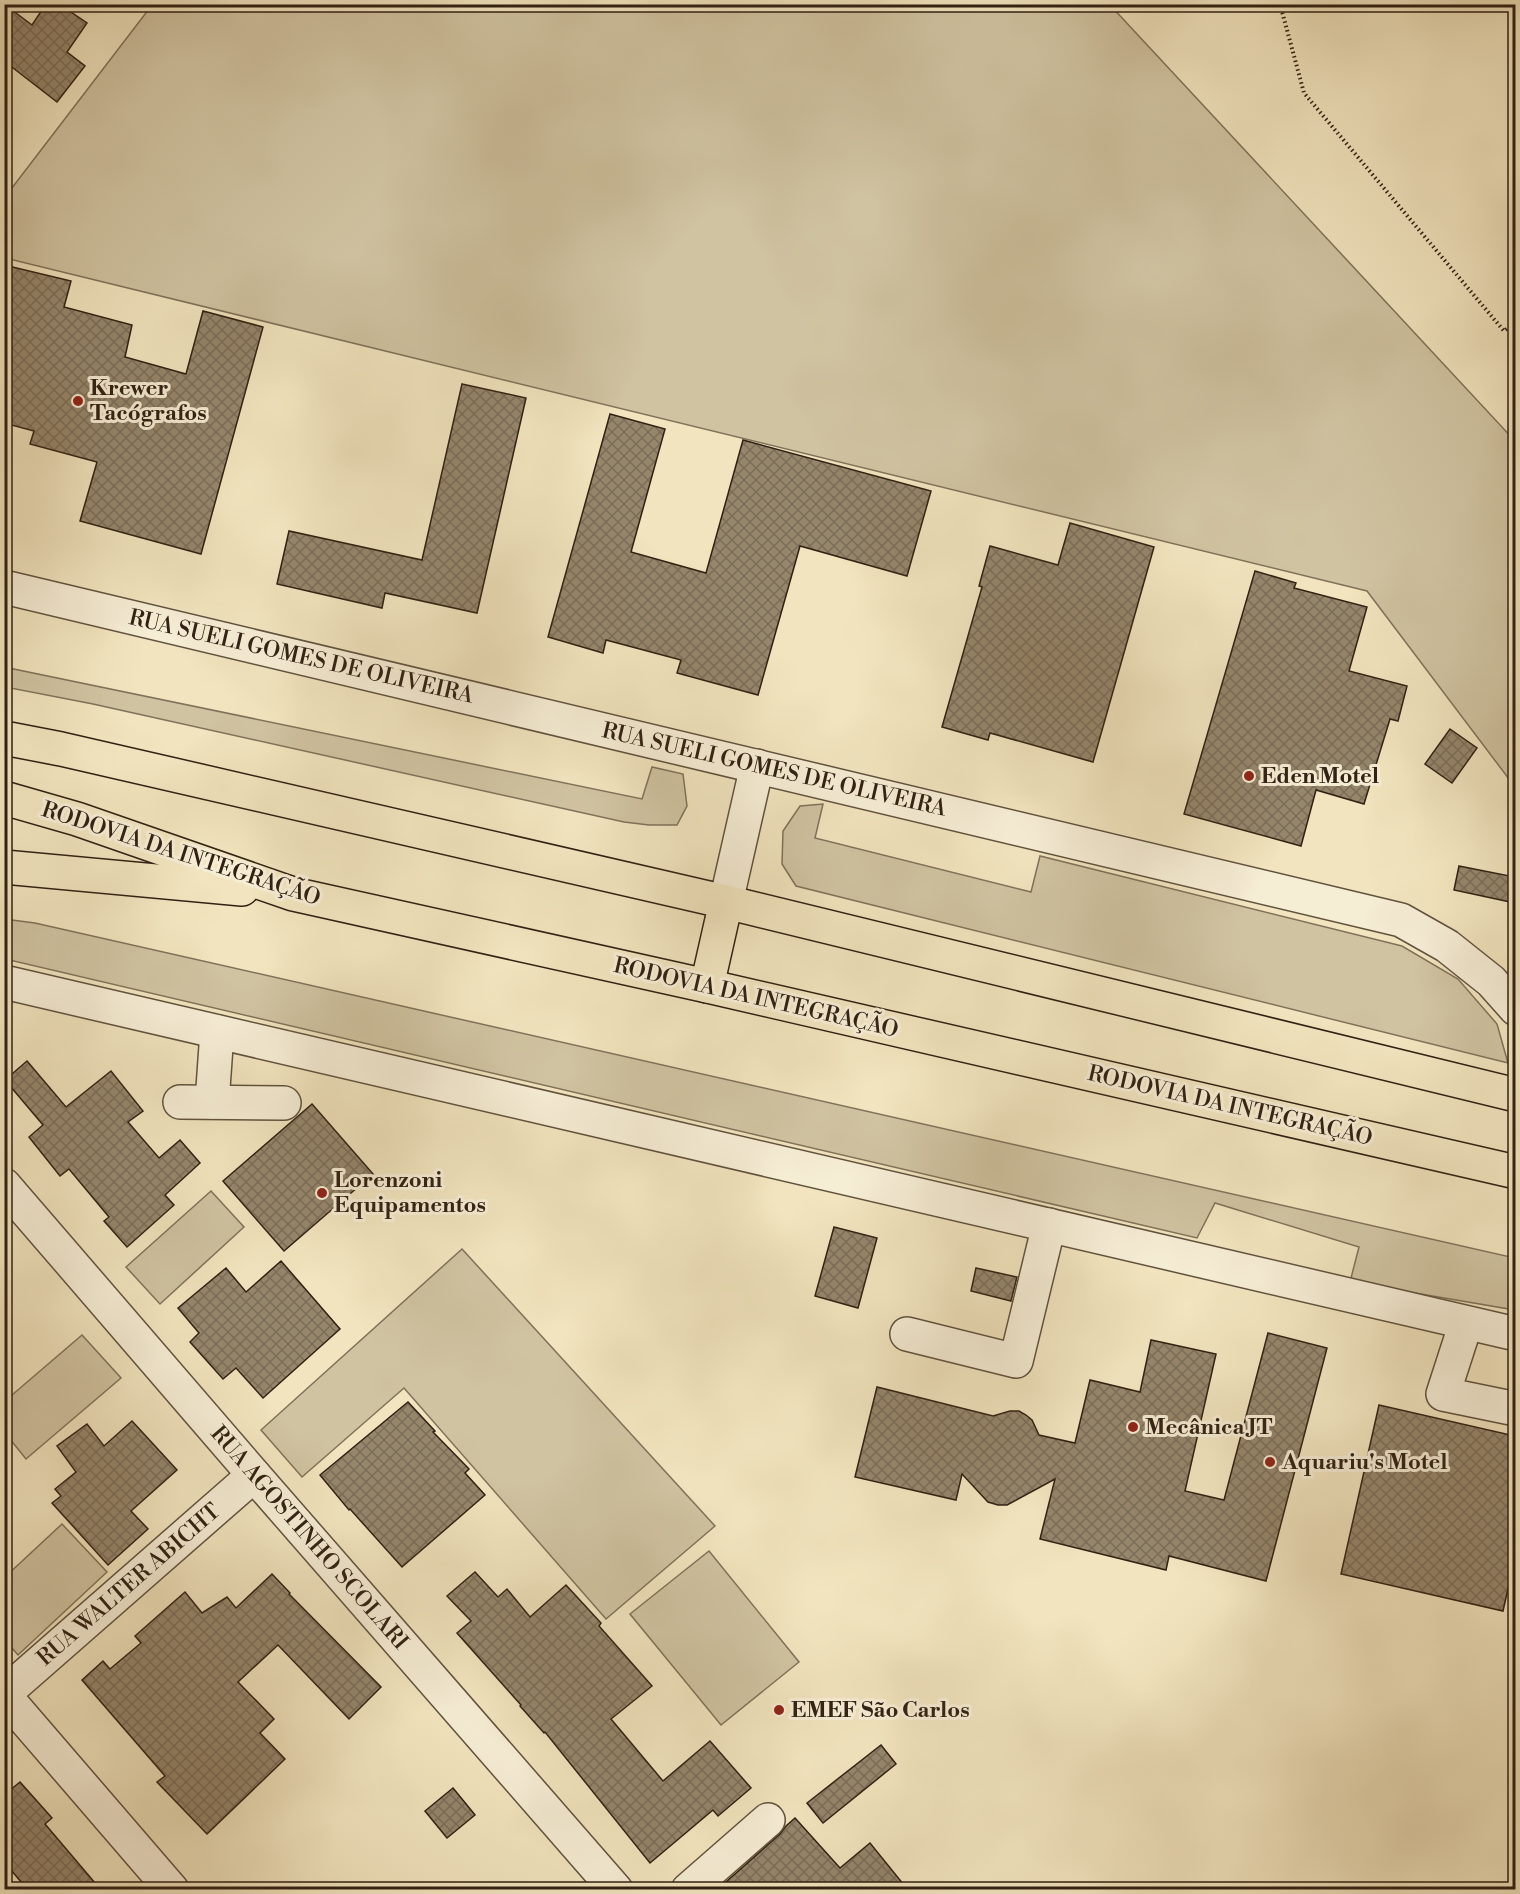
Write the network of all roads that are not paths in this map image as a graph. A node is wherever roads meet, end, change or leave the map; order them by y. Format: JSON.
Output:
{"nodes":[{"id":1,"x":4,"y":587,"type":"edge"},
{"id":2,"x":4,"y":738,"type":"edge"},
{"id":3,"x":757,"y":766,"type":"junction"},
{"id":4,"x":4,"y":798,"type":"edge"},
{"id":5,"x":4,"y":867,"type":"edge"},
{"id":6,"x":293,"y":894,"type":"junction"},
{"id":7,"x":726,"y":902,"type":"junction"},
{"id":8,"x":4,"y":982,"type":"edge"},
{"id":9,"x":707,"y":986,"type":"junction"},
{"id":10,"x":1515,"y":1009,"type":"edge"},
{"id":11,"x":217,"y":1032,"type":"junction"},
{"id":12,"x":1515,"y":1095,"type":"edge"},
{"id":13,"x":180,"y":1102,"type":"dead end"},
{"id":14,"x":212,"y":1102,"type":"junction"},
{"id":15,"x":284,"y":1103,"type":"dead end"},
{"id":16,"x":1515,"y":1172,"type":"edge"},
{"id":17,"x":4,"y":1185,"type":"edge"},
{"id":18,"x":1049,"y":1225,"type":"junction"},
{"id":19,"x":1466,"y":1323,"type":"junction"},
{"id":20,"x":907,"y":1334,"type":"dead end"},
{"id":21,"x":1515,"y":1334,"type":"edge"},
{"id":22,"x":1515,"y":1409,"type":"edge"},
{"id":23,"x":254,"y":1475,"type":"junction"},
{"id":24,"x":4,"y":1694,"type":"edge"},
{"id":25,"x":768,"y":1820,"type":"dead end"},
{"id":26,"x":172,"y":1890,"type":"edge"},
{"id":27,"x":616,"y":1890,"type":"edge"},
{"id":28,"x":688,"y":1890,"type":"edge"}],
"edges":[{"from":1,"to":3,"type":"street","name":"RUA SUELI GOMES DE OLIVEIRA"},
{"from":2,"to":7,"type":"highway"},
{"from":3,"to":7,"type":"street"},
{"from":3,"to":10,"type":"street","name":"RUA SUELI GOMES DE OLIVEIRA"},
{"from":4,"to":6,"type":"highway","name":"RODOVIA DA INTEGRAÇÃO"},
{"from":5,"to":6,"type":"highway"},
{"from":6,"to":9,"type":"highway","name":"RODOVIA DA INTEGRAÇÃO"},
{"from":7,"to":9,"type":"highway"},
{"from":7,"to":12,"type":"highway"},
{"from":8,"to":11,"type":"street"},
{"from":9,"to":16,"type":"highway","name":"RODOVIA DA INTEGRAÇÃO"},
{"from":11,"to":14,"type":"street"},
{"from":11,"to":18,"type":"street"},
{"from":13,"to":14,"type":"street"},
{"from":14,"to":15,"type":"street"},
{"from":17,"to":23,"type":"street","name":"RUA AGOSTINHO SCOLARI"},
{"from":18,"to":19,"type":"street"},
{"from":18,"to":20,"type":"street"},
{"from":19,"to":21,"type":"street"},
{"from":19,"to":22,"type":"street"},
{"from":23,"to":24,"type":"street","name":"RUA WALTER ABICHT"},
{"from":23,"to":27,"type":"street","name":"RUA AGOSTINHO SCOLARI"},
{"from":24,"to":26,"type":"street"},
{"from":25,"to":28,"type":"street"}]}
